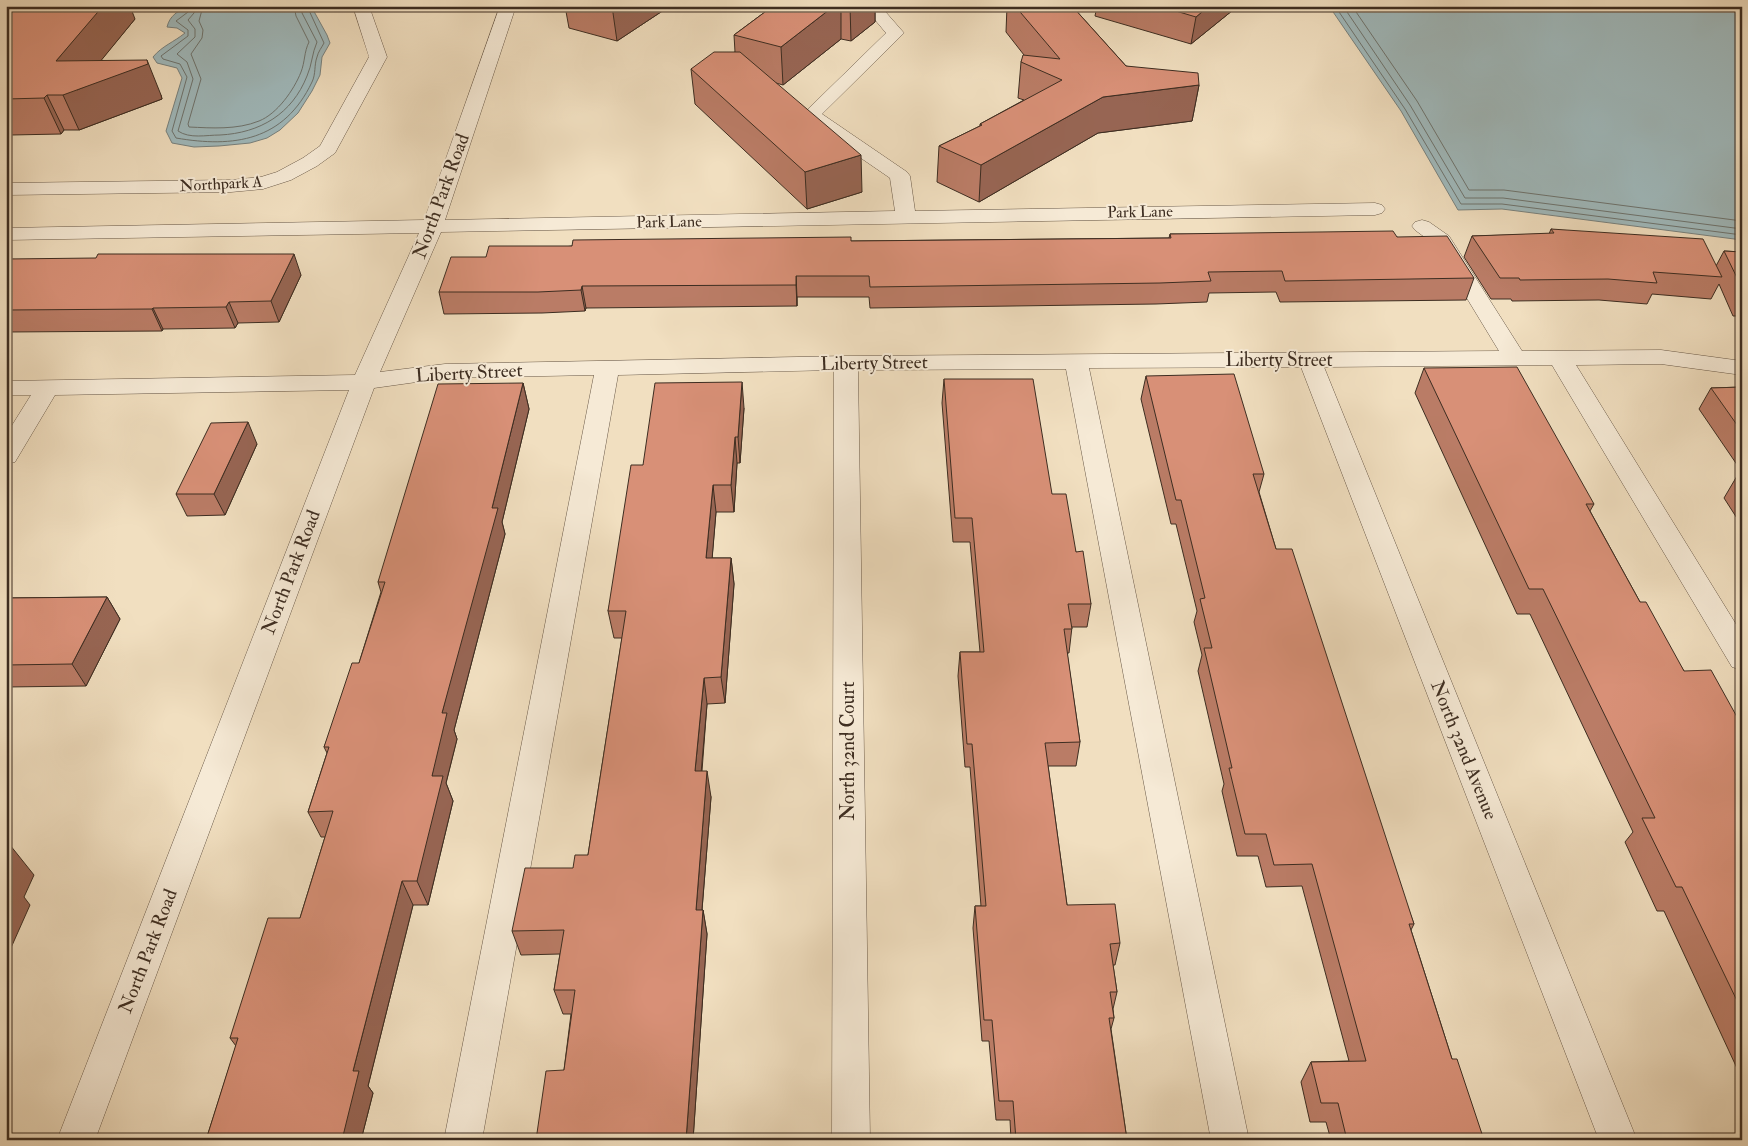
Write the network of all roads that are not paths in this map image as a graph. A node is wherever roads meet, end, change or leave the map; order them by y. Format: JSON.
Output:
{"nodes":[{"id":1,"x":361,"y":6,"type":"edge"},
{"id":2,"x":508,"y":6,"type":"edge"},
{"id":3,"x":879,"y":12,"type":"edge"},
{"id":4,"x":6,"y":188,"type":"edge"},
{"id":5,"x":1375,"y":209,"type":"dead end"},
{"id":6,"x":906,"y":216,"type":"junction"},
{"id":7,"x":1422,"y":226,"type":"dead end"},
{"id":8,"x":432,"y":228,"type":"junction"},
{"id":9,"x":6,"y":234,"type":"edge"},
{"id":10,"x":1515,"y":358,"type":"junction"},
{"id":11,"x":1560,"y":358,"type":"junction"},
{"id":12,"x":1310,"y":360,"type":"junction"},
{"id":13,"x":1076,"y":361,"type":"junction"},
{"id":14,"x":846,"y":362,"type":"junction"},
{"id":15,"x":607,"y":368,"type":"junction"},
{"id":16,"x":1742,"y":368,"type":"edge"},
{"id":17,"x":364,"y":382,"type":"junction"},
{"id":18,"x":6,"y":388,"type":"edge"},
{"id":19,"x":47,"y":388,"type":"junction"},
{"id":20,"x":6,"y":456,"type":"edge"},
{"id":21,"x":1742,"y":659,"type":"edge"},
{"id":22,"x":76,"y":1140,"type":"edge"},
{"id":23,"x":463,"y":1140,"type":"edge"},
{"id":24,"x":850,"y":1140,"type":"edge"},
{"id":25,"x":1230,"y":1140,"type":"edge"},
{"id":26,"x":1618,"y":1140,"type":"edge"}],
"edges":[{"from":1,"to":4,"type":"street","name":"Northpark A"},
{"from":2,"to":8,"type":"street","name":"North Park Road"},
{"from":3,"to":6,"type":"street"},
{"from":5,"to":6,"type":"street","name":"Park Lane"},
{"from":6,"to":8,"type":"street","name":"Park Lane"},
{"from":7,"to":10,"type":"street"},
{"from":8,"to":9,"type":"street","name":"Park Lane"},
{"from":8,"to":17,"type":"street","name":"North Park Road"},
{"from":10,"to":11,"type":"street","name":"Liberty Street"},
{"from":10,"to":12,"type":"street","name":"Liberty Street"},
{"from":11,"to":16,"type":"street","name":"Liberty Street"},
{"from":11,"to":21,"type":"street"},
{"from":12,"to":13,"type":"street","name":"Liberty Street"},
{"from":12,"to":26,"type":"street","name":"North 32nd Avenue"},
{"from":13,"to":14,"type":"street","name":"Liberty Street"},
{"from":13,"to":25,"type":"street"},
{"from":14,"to":15,"type":"street","name":"Liberty Street"},
{"from":14,"to":24,"type":"street","name":"North 32nd Court"},
{"from":15,"to":17,"type":"street","name":"Liberty Street"},
{"from":15,"to":23,"type":"street"},
{"from":17,"to":19,"type":"street","name":"Liberty Street"},
{"from":17,"to":22,"type":"street","name":"North Park Road"},
{"from":18,"to":19,"type":"street","name":"Liberty Street"},
{"from":19,"to":20,"type":"street"}]}
